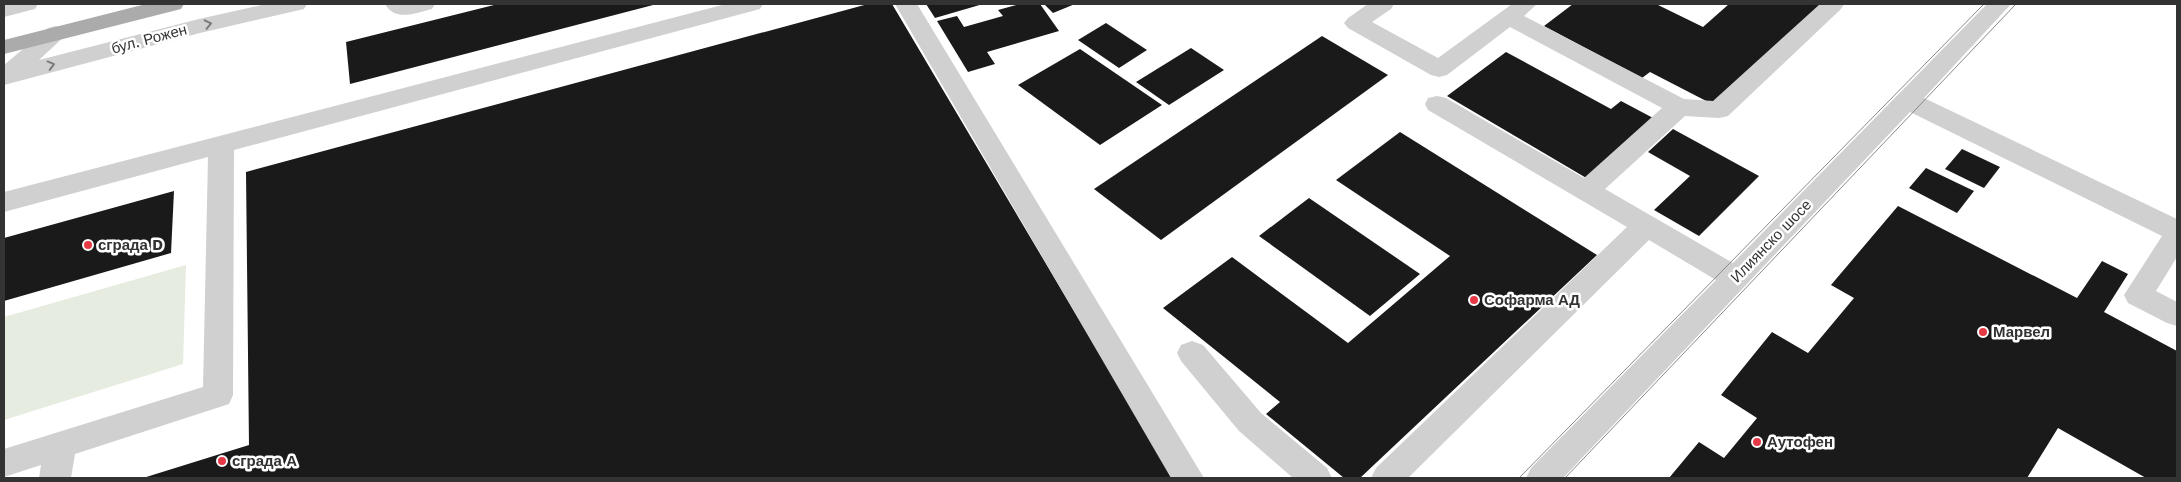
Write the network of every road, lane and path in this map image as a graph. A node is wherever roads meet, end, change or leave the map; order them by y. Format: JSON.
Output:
{"nodes":[{"id":1,"x":28,"y":4,"type":"edge"},
{"id":2,"x":172,"y":4,"type":"edge"},
{"id":3,"x":296,"y":4,"type":"edge"},
{"id":4,"x":396,"y":4,"type":"edge"},
{"id":5,"x":424,"y":4,"type":"edge"},
{"id":6,"x":752,"y":4,"type":"edge"},
{"id":7,"x":906,"y":4,"type":"edge"},
{"id":8,"x":1383,"y":4,"type":"edge"},
{"id":9,"x":1833,"y":4,"type":"edge"},
{"id":10,"x":2000,"y":4,"type":"edge"},
{"id":11,"x":4,"y":10,"type":"edge"},
{"id":12,"x":1517,"y":11,"type":"edge"},
{"id":13,"x":56,"y":33,"type":"junction"},
{"id":14,"x":4,"y":47,"type":"edge"},
{"id":15,"x":4,"y":77,"type":"edge"},
{"id":16,"x":1907,"y":100,"type":"junction"},
{"id":17,"x":1437,"y":104,"type":"dead end"},
{"id":18,"x":1679,"y":107,"type":"junction"},
{"id":19,"x":221,"y":144,"type":"junction"},
{"id":20,"x":1586,"y":191,"type":"junction"},
{"id":21,"x":4,"y":202,"type":"edge"},
{"id":22,"x":1646,"y":226,"type":"junction"},
{"id":23,"x":2177,"y":233,"type":"edge"},
{"id":24,"x":1736,"y":278,"type":"junction"},
{"id":25,"x":2177,"y":316,"type":"edge"},
{"id":26,"x":1192,"y":353,"type":"dead end"},
{"id":27,"x":60,"y":445,"type":"junction"},
{"id":28,"x":4,"y":462,"type":"edge"},
{"id":29,"x":55,"y":478,"type":"edge"},
{"id":30,"x":1188,"y":478,"type":"edge"},
{"id":31,"x":1316,"y":478,"type":"edge"},
{"id":32,"x":1387,"y":478,"type":"edge"},
{"id":33,"x":1542,"y":478,"type":"edge"}],
"edges":[{"from":1,"to":11,"type":"street"},
{"from":2,"to":13,"type":"main road","name":"бул. Рожен"},
{"from":15,"to":3,"type":"street","name":"бул. Рожен","one_way":true},
{"from":4,"to":5,"type":"street"},
{"from":6,"to":19,"type":"street"},
{"from":7,"to":30,"type":"street"},
{"from":8,"to":12,"type":"street"},
{"from":9,"to":18,"type":"street"},
{"from":10,"to":16,"type":"street","name":"Илиянско шосе"},
{"from":12,"to":18,"type":"street"},
{"from":13,"to":14,"type":"main road","name":"бул. Рожен"},
{"from":13,"to":15,"type":"street"},
{"from":16,"to":23,"type":"street"},
{"from":16,"to":24,"type":"street","name":"Илиянско шосе"},
{"from":17,"to":20,"type":"street"},
{"from":18,"to":20,"type":"street"},
{"from":19,"to":21,"type":"street"},
{"from":19,"to":27,"type":"street"},
{"from":20,"to":22,"type":"street"},
{"from":22,"to":24,"type":"street"},
{"from":22,"to":32,"type":"street"},
{"from":23,"to":25,"type":"street"},
{"from":24,"to":33,"type":"street","name":"Илиянско шосе"},
{"from":26,"to":31,"type":"street"},
{"from":27,"to":28,"type":"street"},
{"from":27,"to":29,"type":"street"}]}
